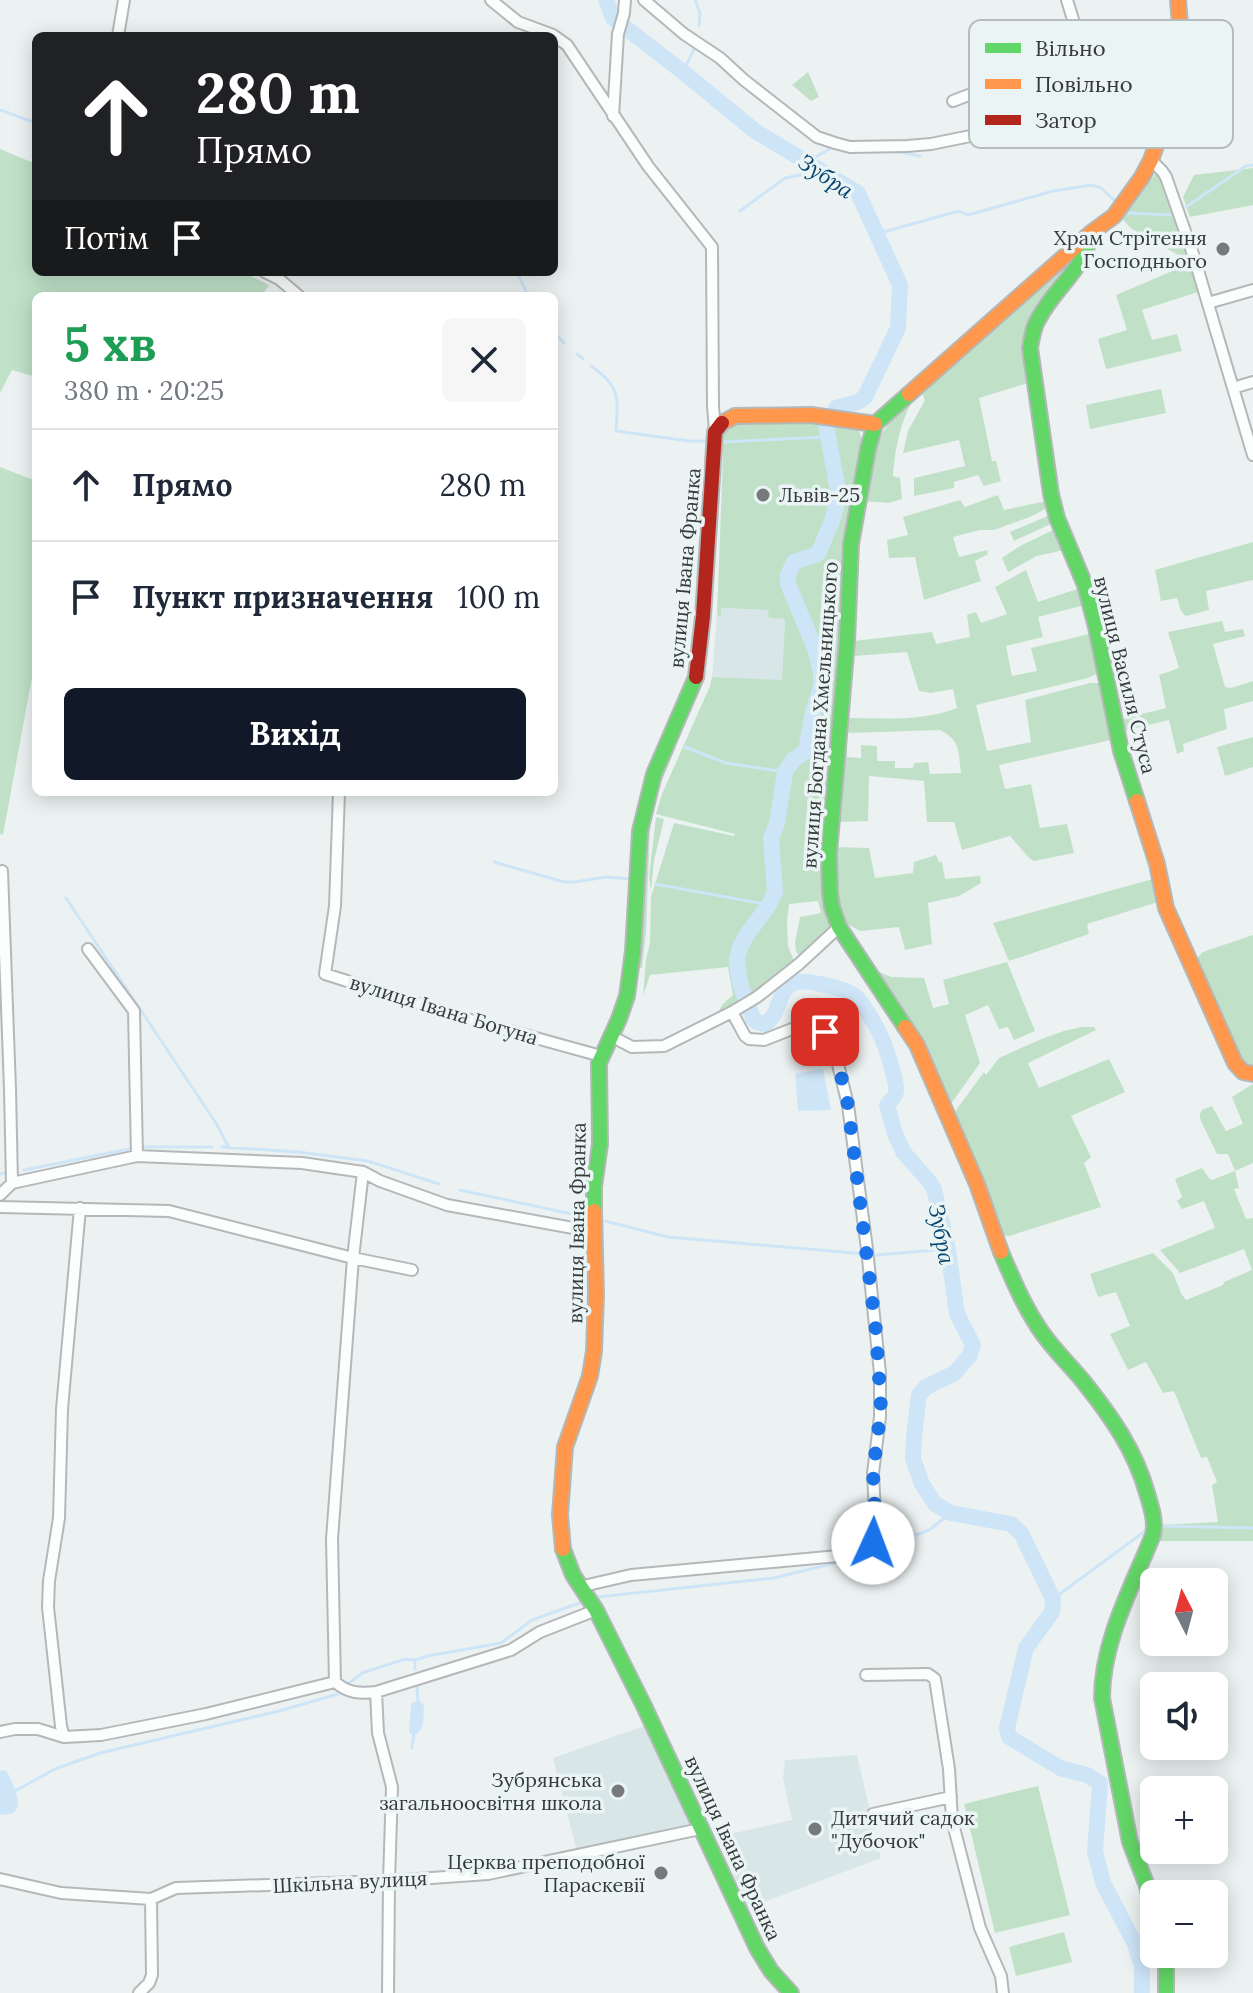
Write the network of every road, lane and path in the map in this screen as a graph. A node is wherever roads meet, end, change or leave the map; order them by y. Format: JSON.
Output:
{"nodes":[{"id":1,"x":124,"y":0,"type":"edge"},
{"id":2,"x":491,"y":0,"type":"edge"},
{"id":3,"x":625,"y":0,"type":"edge"},
{"id":4,"x":644,"y":0,"type":"edge"},
{"id":5,"x":1067,"y":0,"type":"edge"},
{"id":6,"x":1178,"y":0,"type":"edge"},
{"id":7,"x":1072,"y":20,"type":"edge"},
{"id":8,"x":1180,"y":20,"type":"edge"},
{"id":9,"x":119,"y":32,"type":"edge"},
{"id":10,"x":545,"y":32,"type":"edge"},
{"id":11,"x":558,"y":39,"type":"edge"},
{"id":12,"x":969,"y":95,"type":"edge"},
{"id":13,"x":953,"y":101,"type":"dead end"},
{"id":14,"x":613,"y":116,"type":"junction"},
{"id":15,"x":969,"y":136,"type":"edge"},
{"id":16,"x":1155,"y":148,"type":"edge"},
{"id":17,"x":1151,"y":160,"type":"junction"},
{"id":18,"x":1091,"y":233,"type":"junction"},
{"id":19,"x":273,"y":276,"type":"edge"},
{"id":20,"x":1253,"y":290,"type":"edge"},
{"id":21,"x":294,"y":292,"type":"edge"},
{"id":22,"x":1208,"y":303,"type":"junction"},
{"id":23,"x":1253,"y":382,"type":"edge"},
{"id":24,"x":1233,"y":388,"type":"junction"},
{"id":25,"x":875,"y":424,"type":"junction"},
{"id":26,"x":715,"y":432,"type":"junction"},
{"id":27,"x":1253,"y":455,"type":"edge"},
{"id":28,"x":339,"y":796,"type":"edge"},
{"id":29,"x":2,"y":871,"type":"edge"},
{"id":30,"x":839,"y":927,"type":"junction"},
{"id":31,"x":88,"y":949,"type":"dead end"},
{"id":32,"x":736,"y":1010,"type":"junction"},
{"id":33,"x":611,"y":1036,"type":"junction"},
{"id":34,"x":601,"y":1056,"type":"junction"},
{"id":35,"x":1253,"y":1074,"type":"edge"},
{"id":36,"x":137,"y":1156,"type":"junction"},
{"id":37,"x":363,"y":1172,"type":"junction"},
{"id":38,"x":12,"y":1183,"type":"junction"},
{"id":39,"x":0,"y":1195,"type":"edge"},
{"id":40,"x":0,"y":1207,"type":"edge"},
{"id":41,"x":80,"y":1208,"type":"junction"},
{"id":42,"x":595,"y":1232,"type":"junction"},
{"id":43,"x":353,"y":1258,"type":"junction"},
{"id":44,"x":412,"y":1270,"type":"dead end"},
{"id":45,"x":579,"y":1587,"type":"junction"},
{"id":46,"x":596,"y":1610,"type":"junction"},
{"id":47,"x":866,"y":1675,"type":"dead end"},
{"id":48,"x":335,"y":1682,"type":"junction"},
{"id":49,"x":376,"y":1692,"type":"junction"},
{"id":50,"x":0,"y":1732,"type":"edge"},
{"id":51,"x":64,"y":1737,"type":"junction"},
{"id":52,"x":951,"y":1797,"type":"junction"},
{"id":53,"x":873,"y":1814,"type":"dead end"},
{"id":54,"x":700,"y":1829,"type":"junction"},
{"id":55,"x":0,"y":1879,"type":"edge"},
{"id":56,"x":1145,"y":1880,"type":"edge"},
{"id":57,"x":389,"y":1881,"type":"junction"},
{"id":58,"x":151,"y":1899,"type":"junction"},
{"id":59,"x":1166,"y":1968,"type":"edge"},
{"id":60,"x":139,"y":1993,"type":"edge"},
{"id":61,"x":388,"y":1993,"type":"edge"},
{"id":62,"x":791,"y":1993,"type":"edge"},
{"id":63,"x":1003,"y":1993,"type":"edge"},
{"id":64,"x":1166,"y":1993,"type":"edge"}],
"edges":[{"from":1,"to":9,"type":"street"},
{"from":2,"to":10,"type":"street","name":"вулиця Івана Франка"},
{"from":3,"to":14,"type":"street"},
{"from":4,"to":15,"type":"street"},
{"from":5,"to":7,"type":"street"},
{"from":6,"to":8,"type":"street"},
{"from":11,"to":14,"type":"street","name":"вулиця Івана Франка"},
{"from":12,"to":13,"type":"street"},
{"from":14,"to":26,"type":"street","name":"вулиця Івана Франка"},
{"from":16,"to":17,"type":"street"},
{"from":17,"to":18,"type":"street"},
{"from":17,"to":22,"type":"street"},
{"from":18,"to":25,"type":"street"},
{"from":18,"to":35,"type":"street","name":"вулиця Василя Стуса"},
{"from":19,"to":21,"type":"street"},
{"from":20,"to":22,"type":"street"},
{"from":22,"to":24,"type":"street"},
{"from":23,"to":24,"type":"street"},
{"from":24,"to":27,"type":"street"},
{"from":25,"to":26,"type":"street"},
{"from":25,"to":30,"type":"street","name":"вулиця Богдана Хмельницького"},
{"from":26,"to":33,"type":"street","name":"вулиця Івана Франка"},
{"from":28,"to":34,"type":"street","name":"вулиця Івана Богуна"},
{"from":29,"to":38,"type":"street"},
{"from":30,"to":32,"type":"street"},
{"from":30,"to":56,"type":"street","name":"вулиця Богдана Хмельницького"},
{"from":31,"to":36,"type":"street"},
{"from":32,"to":33,"type":"street"},
{"from":32,"to":45,"type":"street"},
{"from":33,"to":34,"type":"street","name":"вулиця Івана Франка"},
{"from":34,"to":42,"type":"street","name":"вулиця Івана Франка"},
{"from":36,"to":37,"type":"street"},
{"from":36,"to":38,"type":"street"},
{"from":37,"to":42,"type":"street"},
{"from":37,"to":43,"type":"street"},
{"from":38,"to":39,"type":"street"},
{"from":40,"to":41,"type":"street"},
{"from":41,"to":43,"type":"street"},
{"from":41,"to":51,"type":"street"},
{"from":42,"to":45,"type":"street","name":"вулиця Івана Франка"},
{"from":43,"to":44,"type":"street"},
{"from":43,"to":48,"type":"street"},
{"from":45,"to":46,"type":"street","name":"вулиця Івана Франка"},
{"from":46,"to":49,"type":"street"},
{"from":46,"to":54,"type":"street","name":"вулиця Івана Франка"},
{"from":47,"to":52,"type":"street"},
{"from":48,"to":49,"type":"street"},
{"from":48,"to":51,"type":"street"},
{"from":49,"to":57,"type":"street"},
{"from":50,"to":51,"type":"street"},
{"from":52,"to":53,"type":"street"},
{"from":52,"to":63,"type":"street"},
{"from":54,"to":57,"type":"street","name":"Шкільна вулиця"},
{"from":54,"to":62,"type":"street","name":"вулиця Івана Франка"},
{"from":55,"to":58,"type":"street","name":"Шкільна вулиця"},
{"from":57,"to":58,"type":"street","name":"Шкільна вулиця"},
{"from":57,"to":61,"type":"street"},
{"from":58,"to":60,"type":"street"},
{"from":59,"to":64,"type":"street"}]}
